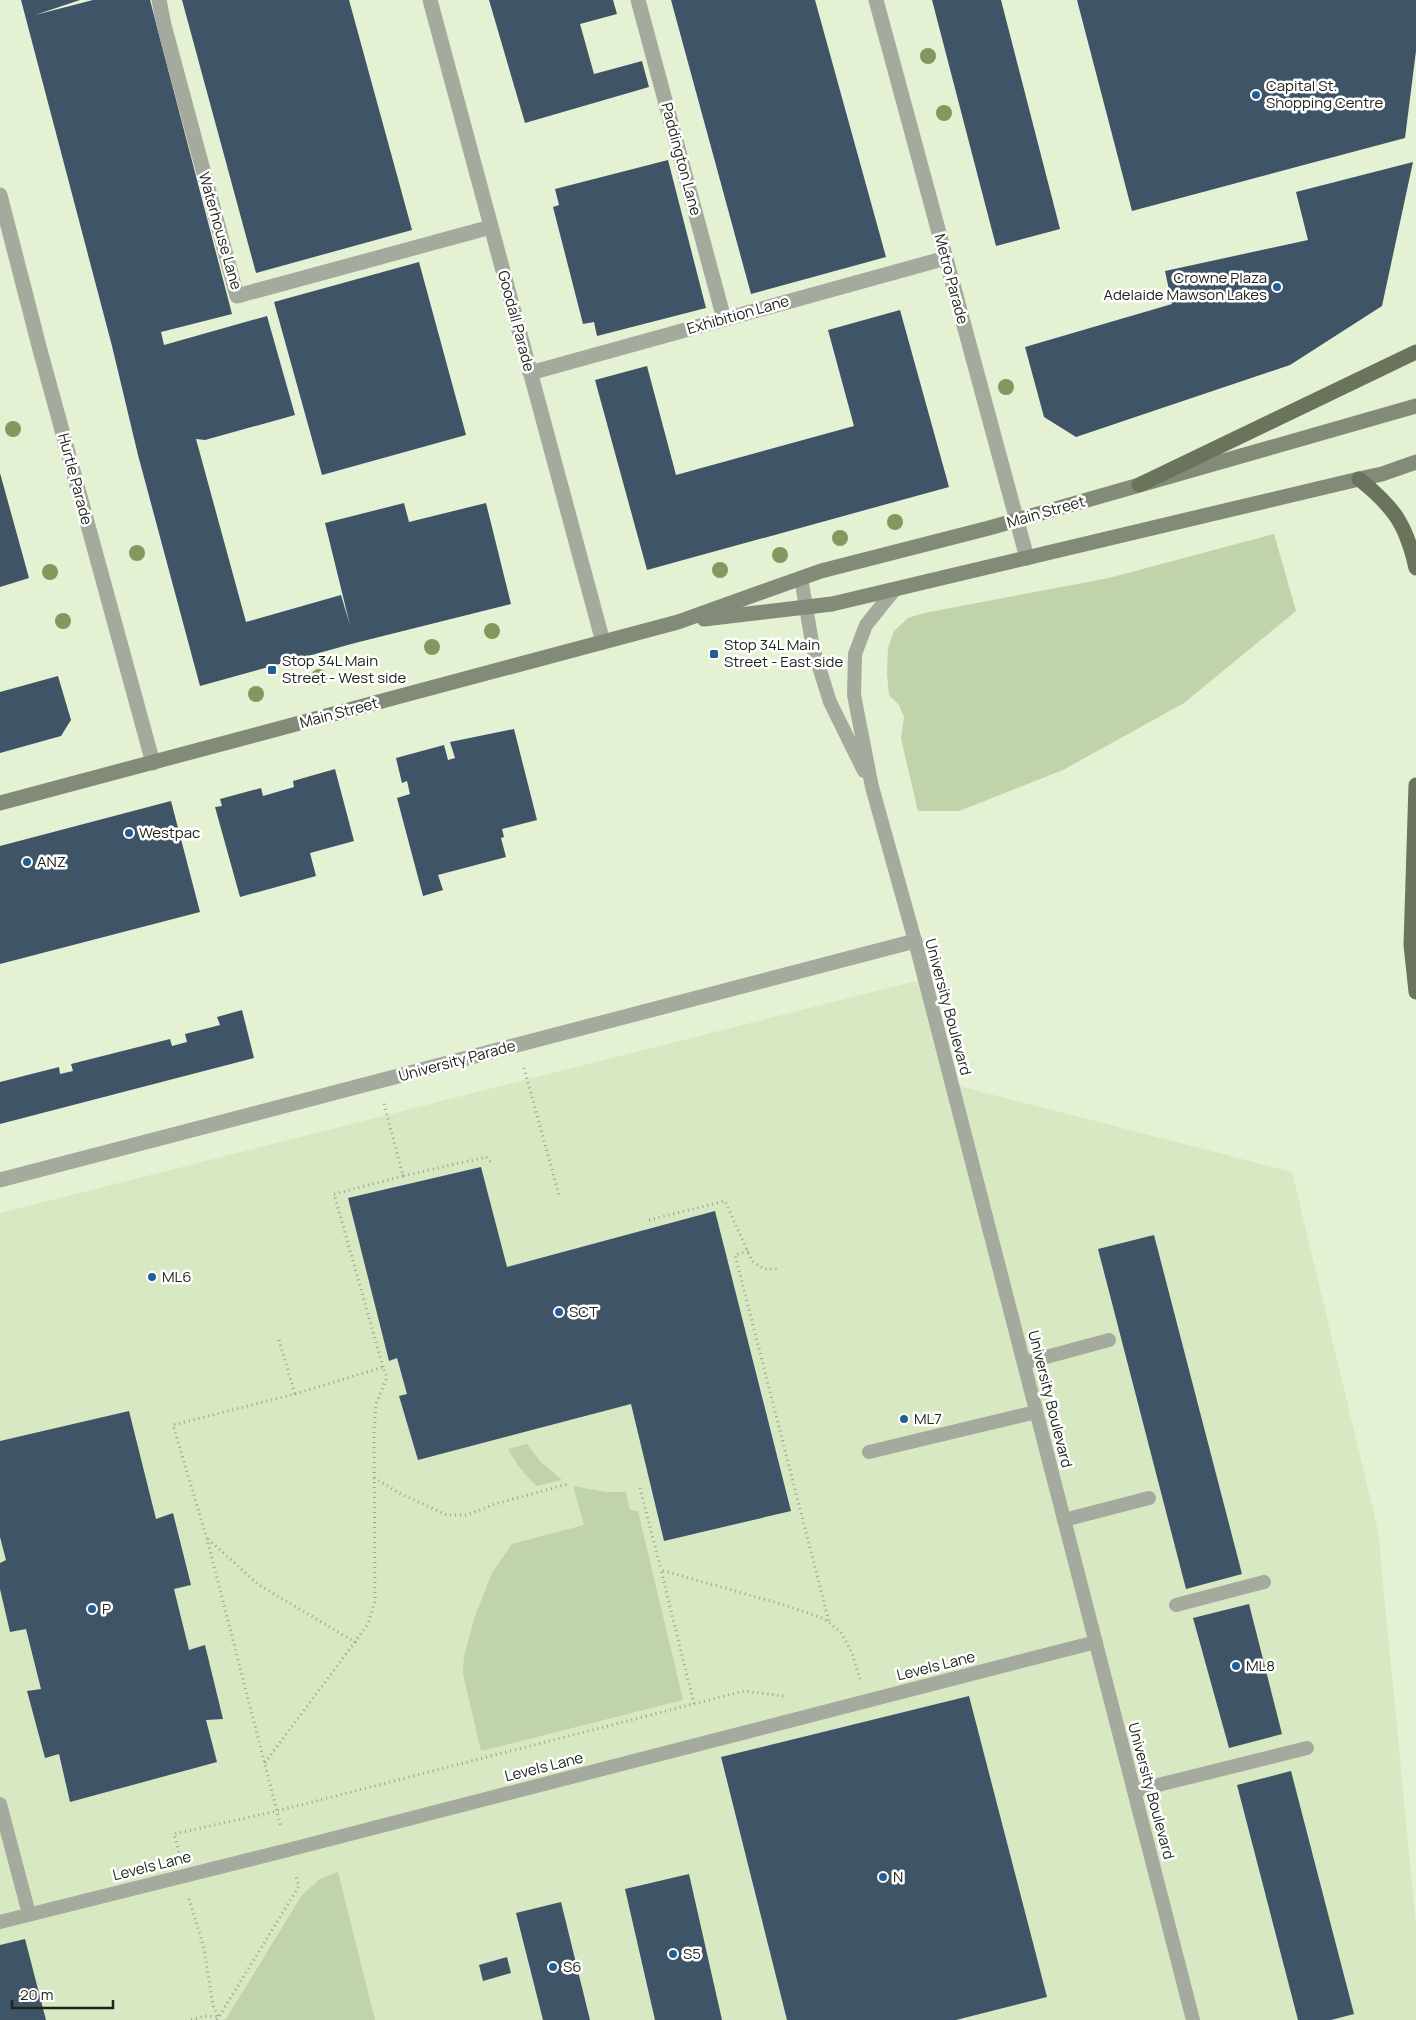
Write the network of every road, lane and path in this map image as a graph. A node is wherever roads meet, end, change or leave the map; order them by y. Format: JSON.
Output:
{"nodes":[{"id":1,"x":159,"y":0,"type":"edge"},
{"id":2,"x":430,"y":0,"type":"edge"},
{"id":3,"x":638,"y":0,"type":"edge"},
{"id":4,"x":876,"y":0,"type":"edge"},
{"id":5,"x":0,"y":195,"type":"edge"},
{"id":6,"x":491,"y":227,"type":"junction"},
{"id":7,"x":946,"y":258,"type":"junction"},
{"id":8,"x":724,"y":319,"type":"junction"},
{"id":9,"x":1416,"y":352,"type":"edge"},
{"id":10,"x":530,"y":373,"type":"junction"},
{"id":11,"x":1416,"y":406,"type":"edge"},
{"id":12,"x":1416,"y":462,"type":"edge"},
{"id":13,"x":1359,"y":480,"type":"junction"},
{"id":14,"x":1139,"y":485,"type":"junction"},
{"id":15,"x":1016,"y":520,"type":"junction"},
{"id":16,"x":1026,"y":558,"type":"junction"},
{"id":17,"x":1416,"y":568,"type":"edge"},
{"id":18,"x":801,"y":578,"type":"junction"},
{"id":19,"x":895,"y":589,"type":"junction"},
{"id":20,"x":806,"y":607,"type":"junction"},
{"id":21,"x":678,"y":622,"type":"junction"},
{"id":22,"x":602,"y":642,"type":"junction"},
{"id":23,"x":153,"y":763,"type":"junction"},
{"id":24,"x":1416,"y":785,"type":"edge"},
{"id":25,"x":872,"y":787,"type":"junction"},
{"id":26,"x":0,"y":804,"type":"edge"},
{"id":27,"x":914,"y":941,"type":"junction"},
{"id":28,"x":1416,"y":992,"type":"edge"},
{"id":29,"x":518,"y":1045,"type":"junction"},
{"id":30,"x":378,"y":1082,"type":"junction"},
{"id":31,"x":492,"y":1164,"type":"dead end"},
{"id":32,"x":403,"y":1176,"type":"junction"},
{"id":33,"x":0,"y":1180,"type":"edge"},
{"id":34,"x":559,"y":1195,"type":"dead end"},
{"id":35,"x":649,"y":1220,"type":"dead end"},
{"id":36,"x":748,"y":1251,"type":"junction"},
{"id":37,"x":778,"y":1269,"type":"dead end"},
{"id":38,"x":279,"y":1340,"type":"dead end"},
{"id":39,"x":1109,"y":1340,"type":"dead end"},
{"id":40,"x":1024,"y":1363,"type":"junction"},
{"id":41,"x":383,"y":1367,"type":"junction"},
{"id":42,"x":295,"y":1394,"type":"junction"},
{"id":43,"x":1036,"y":1412,"type":"junction"},
{"id":44,"x":869,"y":1452,"type":"dead end"},
{"id":45,"x":374,"y":1478,"type":"junction"},
{"id":46,"x":568,"y":1484,"type":"dead end"},
{"id":47,"x":640,"y":1488,"type":"dead end"},
{"id":48,"x":1149,"y":1498,"type":"dead end"},
{"id":49,"x":1064,"y":1520,"type":"junction"},
{"id":50,"x":207,"y":1539,"type":"junction"},
{"id":51,"x":661,"y":1570,"type":"junction"},
{"id":52,"x":1264,"y":1582,"type":"dead end"},
{"id":53,"x":1176,"y":1605,"type":"dead end"},
{"id":54,"x":829,"y":1623,"type":"junction"},
{"id":55,"x":355,"y":1642,"type":"junction"},
{"id":56,"x":1096,"y":1642,"type":"junction"},
{"id":57,"x":850,"y":1682,"type":"dead end"},
{"id":58,"x":786,"y":1696,"type":"dead end"},
{"id":59,"x":694,"y":1704,"type":"junction"},
{"id":60,"x":1307,"y":1748,"type":"dead end"},
{"id":61,"x":264,"y":1764,"type":"junction"},
{"id":62,"x":1134,"y":1791,"type":"junction"},
{"id":63,"x":0,"y":1804,"type":"edge"},
{"id":64,"x":276,"y":1811,"type":"junction"},
{"id":65,"x":288,"y":1850,"type":"junction"},
{"id":66,"x":182,"y":1876,"type":"junction"},
{"id":67,"x":30,"y":1914,"type":"junction"},
{"id":68,"x":0,"y":1922,"type":"edge"},
{"id":69,"x":218,"y":2019,"type":"edge"},
{"id":70,"x":190,"y":2020,"type":"edge"},
{"id":71,"x":1193,"y":2020,"type":"edge"}],
"edges":[{"from":1,"to":6,"type":"street","name":"Waterhouse Lane"},
{"from":2,"to":6,"type":"street","name":"Goodall Parade"},
{"from":3,"to":8,"type":"street","name":"Paddington Lane"},
{"from":4,"to":7,"type":"street","name":"Metro Parade"},
{"from":5,"to":23,"type":"street","name":"Hurtle Parade"},
{"from":6,"to":10,"type":"street","name":"Goodall Parade"},
{"from":7,"to":8,"type":"street","name":"Exhibition Lane"},
{"from":7,"to":15,"type":"street","name":"Metro Parade"},
{"from":8,"to":10,"type":"street","name":"Exhibition Lane"},
{"from":9,"to":14,"type":"main road"},
{"from":10,"to":22,"type":"street","name":"Goodall Parade"},
{"from":11,"to":14,"type":"street","name":"Main Street"},
{"from":12,"to":13,"type":"street","name":"Main Street"},
{"from":13,"to":16,"type":"street","name":"Main Street"},
{"from":13,"to":17,"type":"main road"},
{"from":14,"to":15,"type":"street","name":"Main Street"},
{"from":15,"to":16,"type":"street","name":"Metro Parade"},
{"from":15,"to":18,"type":"street","name":"Main Street"},
{"from":16,"to":19,"type":"street","name":"Main Street"},
{"from":18,"to":20,"type":"lane","name":"University Boulevard"},
{"from":18,"to":21,"type":"street","name":"Main Street"},
{"from":19,"to":20,"type":"street","name":"Main Street"},
{"from":19,"to":25,"type":"lane","name":"University Boulevard"},
{"from":20,"to":21,"type":"street","name":"Main Street"},
{"from":20,"to":25,"type":"lane","name":"University Boulevard"},
{"from":21,"to":22,"type":"street","name":"Main Street"},
{"from":22,"to":23,"type":"street","name":"Main Street"},
{"from":23,"to":26,"type":"street","name":"Main Street"},
{"from":24,"to":28,"type":"main road"},
{"from":25,"to":27,"type":"lane","name":"University Boulevard"},
{"from":27,"to":29,"type":"street","name":"University Parade"},
{"from":27,"to":40,"type":"lane","name":"University Boulevard"},
{"from":29,"to":30,"type":"street","name":"University Parade"},
{"from":29,"to":34,"type":"path"},
{"from":30,"to":32,"type":"path"},
{"from":30,"to":33,"type":"street","name":"University Parade"},
{"from":31,"to":32,"type":"path"},
{"from":32,"to":41,"type":"path"},
{"from":35,"to":36,"type":"path"},
{"from":36,"to":37,"type":"path"},
{"from":36,"to":54,"type":"path"},
{"from":38,"to":42,"type":"path"},
{"from":39,"to":40,"type":"lane"},
{"from":40,"to":43,"type":"lane","name":"University Boulevard"},
{"from":41,"to":42,"type":"path"},
{"from":41,"to":45,"type":"path"},
{"from":42,"to":50,"type":"path"},
{"from":43,"to":44,"type":"lane"},
{"from":43,"to":49,"type":"lane","name":"University Boulevard"},
{"from":45,"to":46,"type":"path"},
{"from":45,"to":55,"type":"path"},
{"from":47,"to":51,"type":"path"},
{"from":48,"to":49,"type":"lane"},
{"from":49,"to":56,"type":"lane","name":"University Boulevard"},
{"from":50,"to":55,"type":"path"},
{"from":50,"to":61,"type":"path"},
{"from":51,"to":54,"type":"path"},
{"from":51,"to":59,"type":"path"},
{"from":52,"to":53,"type":"lane"},
{"from":54,"to":57,"type":"path"},
{"from":55,"to":61,"type":"path"},
{"from":56,"to":62,"type":"lane","name":"University Boulevard"},
{"from":56,"to":65,"type":"lane","name":"Levels Lane"},
{"from":58,"to":59,"type":"path"},
{"from":59,"to":64,"type":"path"},
{"from":60,"to":62,"type":"lane"},
{"from":61,"to":64,"type":"path"},
{"from":62,"to":71,"type":"lane","name":"University Boulevard"},
{"from":63,"to":67,"type":"lane"},
{"from":64,"to":65,"type":"path"},
{"from":64,"to":66,"type":"path"},
{"from":65,"to":66,"type":"lane","name":"Levels Lane"},
{"from":65,"to":69,"type":"path"},
{"from":66,"to":67,"type":"lane","name":"Levels Lane"},
{"from":66,"to":69,"type":"path"},
{"from":67,"to":68,"type":"lane","name":"Levels Lane"},
{"from":69,"to":70,"type":"path"}]}
